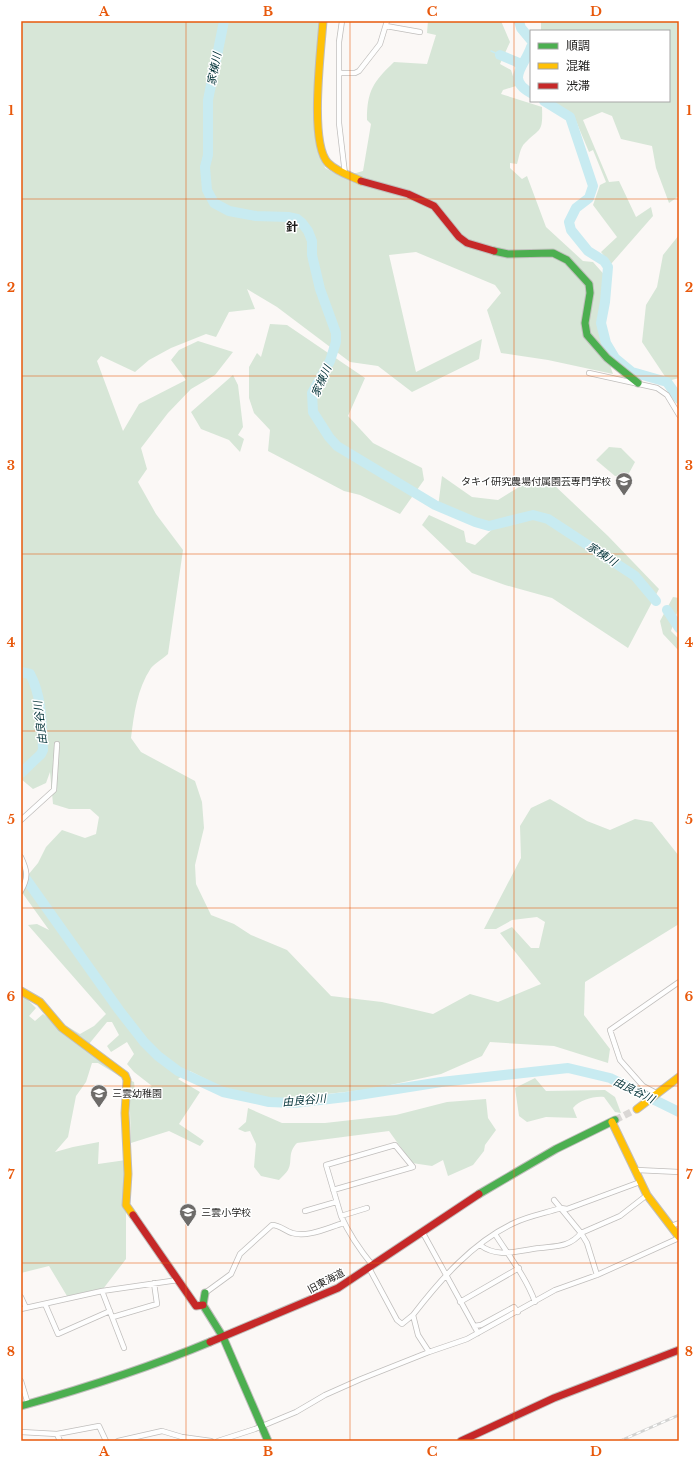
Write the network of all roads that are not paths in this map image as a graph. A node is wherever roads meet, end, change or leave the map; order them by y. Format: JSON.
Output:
{"nodes":[{"id":1,"x":323,"y":21,"type":"edge"},
{"id":2,"x":342,"y":21,"type":"edge"},
{"id":3,"x":386,"y":24,"type":"edge"},
{"id":4,"x":420,"y":32,"type":"dead end"},
{"id":5,"x":340,"y":73,"type":"junction"},
{"id":6,"x":345,"y":174,"type":"junction"},
{"id":7,"x":589,"y":373,"type":"dead end"},
{"id":8,"x":638,"y":383,"type":"junction"},
{"id":9,"x":679,"y":415,"type":"edge"},
{"id":10,"x":57,"y":744,"type":"dead end"},
{"id":11,"x":21,"y":820,"type":"edge"},
{"id":12,"x":21,"y":857,"type":"edge"},
{"id":13,"x":21,"y":891,"type":"edge"},
{"id":14,"x":679,"y":982,"type":"edge"},
{"id":15,"x":21,"y":991,"type":"edge"},
{"id":16,"x":679,"y":1076,"type":"edge"},
{"id":17,"x":657,"y":1095,"type":"junction"},
{"id":18,"x":637,"y":1109,"type":"tunnel mouth"},
{"id":19,"x":637,"y":1170,"type":"junction"},
{"id":20,"x":679,"y":1172,"type":"edge"},
{"id":21,"x":640,"y":1182,"type":"junction"},
{"id":22,"x":333,"y":1190,"type":"junction"},
{"id":23,"x":647,"y":1195,"type":"junction"},
{"id":24,"x":554,"y":1200,"type":"dead end"},
{"id":25,"x":336,"y":1202,"type":"junction"},
{"id":26,"x":367,"y":1208,"type":"dead end"},
{"id":27,"x":561,"y":1208,"type":"junction"},
{"id":28,"x":305,"y":1211,"type":"dead end"},
{"id":29,"x":341,"y":1216,"type":"junction"},
{"id":30,"x":679,"y":1222,"type":"edge"},
{"id":31,"x":344,"y":1223,"type":"junction"},
{"id":32,"x":671,"y":1226,"type":"junction"},
{"id":33,"x":423,"y":1232,"type":"junction"},
{"id":34,"x":581,"y":1233,"type":"junction"},
{"id":35,"x":495,"y":1234,"type":"junction"},
{"id":36,"x":679,"y":1238,"type":"edge"},
{"id":37,"x":480,"y":1245,"type":"junction"},
{"id":38,"x":508,"y":1254,"type":"junction"},
{"id":39,"x":371,"y":1267,"type":"junction"},
{"id":40,"x":518,"y":1268,"type":"junction"},
{"id":41,"x":597,"y":1274,"type":"junction"},
{"id":42,"x":446,"y":1276,"type":"junction"},
{"id":43,"x":178,"y":1280,"type":"junction"},
{"id":44,"x":154,"y":1283,"type":"junction"},
{"id":45,"x":102,"y":1291,"type":"junction"},
{"id":46,"x":205,"y":1293,"type":"joint"},
{"id":47,"x":21,"y":1297,"type":"edge"},
{"id":48,"x":460,"y":1302,"type":"junction"},
{"id":49,"x":534,"y":1302,"type":"junction"},
{"id":50,"x":45,"y":1304,"type":"junction"},
{"id":51,"x":204,"y":1306,"type":"junction"},
{"id":52,"x":24,"y":1309,"type":"edge"},
{"id":53,"x":110,"y":1312,"type":"junction"},
{"id":54,"x":518,"y":1312,"type":"junction"},
{"id":55,"x":413,"y":1315,"type":"junction"},
{"id":56,"x":113,"y":1317,"type":"junction"},
{"id":57,"x":474,"y":1326,"type":"junction"},
{"id":58,"x":478,"y":1333,"type":"junction"},
{"id":59,"x":223,"y":1337,"type":"junction"},
{"id":60,"x":124,"y":1348,"type":"dead end"},
{"id":61,"x":679,"y":1350,"type":"edge"},
{"id":62,"x":429,"y":1352,"type":"junction"},
{"id":63,"x":21,"y":1381,"type":"edge"},
{"id":64,"x":25,"y":1405,"type":"edge"},
{"id":65,"x":262,"y":1426,"type":"junction"},
{"id":66,"x":21,"y":1432,"type":"edge"},
{"id":67,"x":57,"y":1434,"type":"junction"},
{"id":68,"x":470,"y":1439,"type":"edge"},
{"id":69,"x":60,"y":1441,"type":"edge"},
{"id":70,"x":106,"y":1441,"type":"edge"},
{"id":71,"x":118,"y":1441,"type":"edge"},
{"id":72,"x":211,"y":1441,"type":"edge"},
{"id":73,"x":218,"y":1441,"type":"edge"},
{"id":74,"x":268,"y":1441,"type":"edge"},
{"id":75,"x":461,"y":1441,"type":"edge"}],
"edges":[{"from":1,"to":6,"type":"street"},
{"from":2,"to":5,"type":"street"},
{"from":3,"to":4,"type":"street"},
{"from":3,"to":5,"type":"street"},
{"from":5,"to":6,"type":"street"},
{"from":6,"to":8,"type":"street"},
{"from":7,"to":8,"type":"street"},
{"from":8,"to":9,"type":"street"},
{"from":10,"to":11,"type":"street"},
{"from":12,"to":13,"type":"street"},
{"from":14,"to":17,"type":"street"},
{"from":15,"to":43,"type":"street"},
{"from":16,"to":17,"type":"street"},
{"from":17,"to":18,"type":"street"},
{"from":19,"to":20,"type":"street"},
{"from":19,"to":21,"type":"street"},
{"from":19,"to":33,"type":"street","name":"旧東海道"},
{"from":21,"to":23,"type":"street"},
{"from":21,"to":27,"type":"street"},
{"from":22,"to":22,"type":"street"},
{"from":22,"to":25,"type":"street"},
{"from":23,"to":32,"type":"street"},
{"from":23,"to":34,"type":"street"},
{"from":24,"to":27,"type":"street"},
{"from":25,"to":28,"type":"street"},
{"from":25,"to":29,"type":"street"},
{"from":26,"to":29,"type":"street"},
{"from":27,"to":34,"type":"street"},
{"from":27,"to":35,"type":"street"},
{"from":29,"to":31,"type":"street"},
{"from":30,"to":32,"type":"street"},
{"from":31,"to":39,"type":"street"},
{"from":31,"to":46,"type":"street"},
{"from":32,"to":36,"type":"street"},
{"from":33,"to":39,"type":"street","name":"旧東海道"},
{"from":33,"to":42,"type":"street"},
{"from":34,"to":38,"type":"street"},
{"from":34,"to":41,"type":"street"},
{"from":35,"to":37,"type":"street"},
{"from":35,"to":38,"type":"street"},
{"from":36,"to":41,"type":"street"},
{"from":37,"to":38,"type":"street"},
{"from":37,"to":42,"type":"street"},
{"from":38,"to":40,"type":"street"},
{"from":39,"to":55,"type":"street"},
{"from":39,"to":59,"type":"street","name":"旧東海道"},
{"from":40,"to":48,"type":"street"},
{"from":40,"to":49,"type":"street"},
{"from":41,"to":49,"type":"street"},
{"from":42,"to":48,"type":"street"},
{"from":42,"to":55,"type":"street"},
{"from":43,"to":44,"type":"street"},
{"from":43,"to":51,"type":"street"},
{"from":44,"to":45,"type":"street"},
{"from":44,"to":56,"type":"street"},
{"from":45,"to":50,"type":"street"},
{"from":45,"to":53,"type":"street"},
{"from":46,"to":51,"type":"street"},
{"from":47,"to":52,"type":"street"},
{"from":48,"to":57,"type":"street"},
{"from":49,"to":54,"type":"street"},
{"from":50,"to":52,"type":"street"},
{"from":50,"to":53,"type":"street"},
{"from":51,"to":59,"type":"street"},
{"from":53,"to":56,"type":"street"},
{"from":54,"to":57,"type":"street"},
{"from":54,"to":58,"type":"street"},
{"from":55,"to":62,"type":"street"},
{"from":56,"to":60,"type":"street"},
{"from":57,"to":58,"type":"street"},
{"from":58,"to":62,"type":"street"},
{"from":59,"to":64,"type":"street","name":"旧東海道"},
{"from":59,"to":65,"type":"street"},
{"from":61,"to":68,"type":"street"},
{"from":62,"to":65,"type":"street"},
{"from":63,"to":64,"type":"street"},
{"from":65,"to":73,"type":"street"},
{"from":65,"to":74,"type":"street"},
{"from":66,"to":67,"type":"street"},
{"from":67,"to":69,"type":"street"},
{"from":67,"to":70,"type":"street"},
{"from":68,"to":75,"type":"street"},
{"from":71,"to":72,"type":"street"}]}
